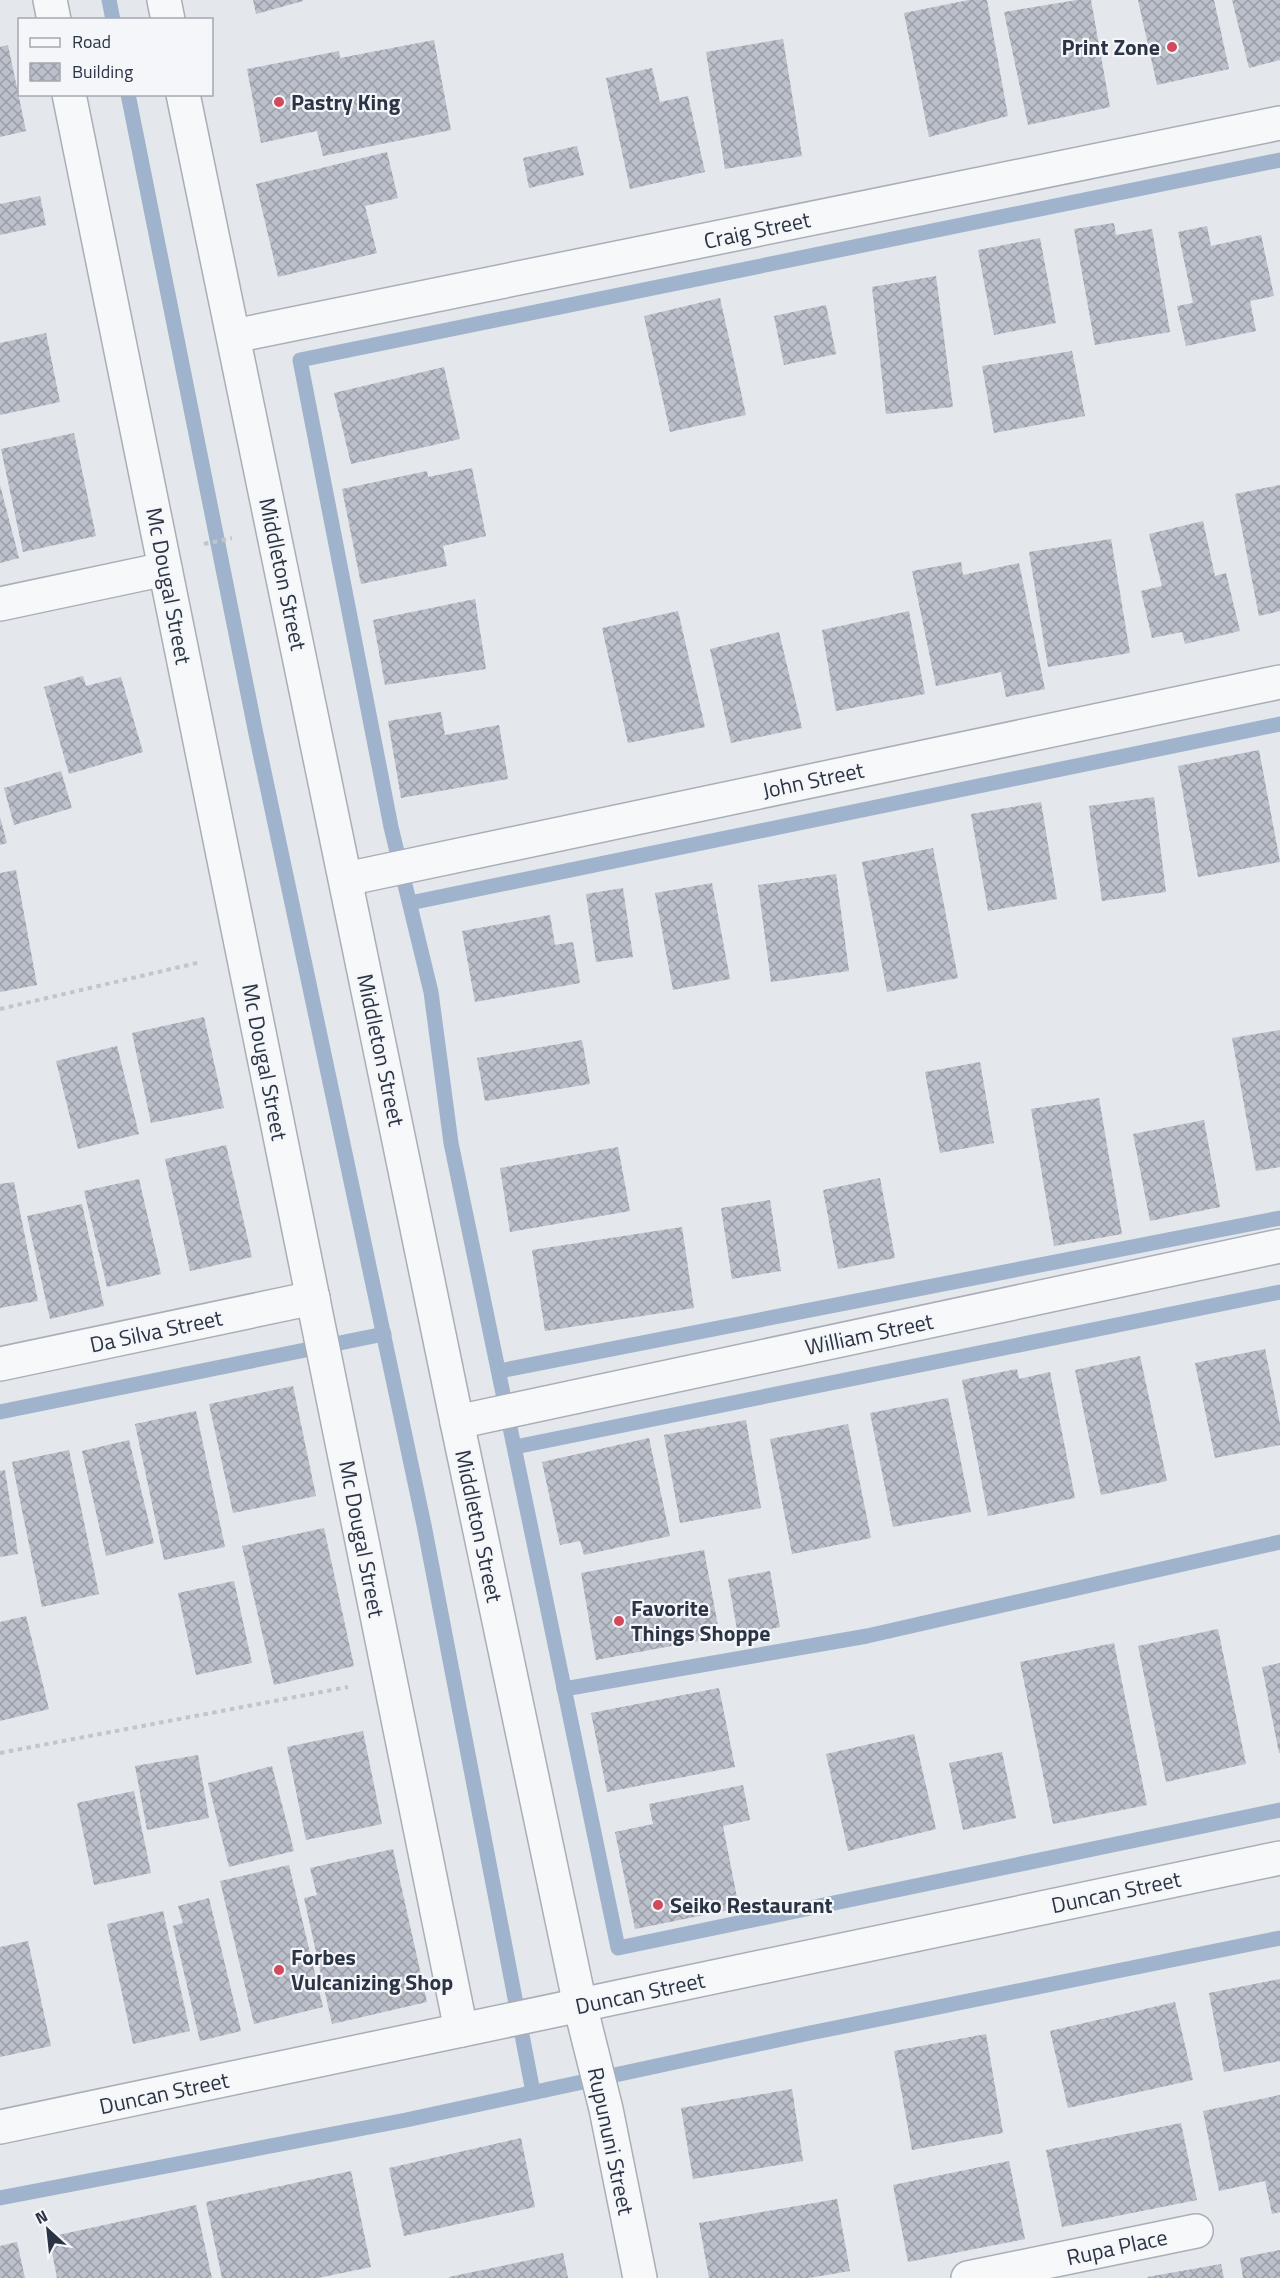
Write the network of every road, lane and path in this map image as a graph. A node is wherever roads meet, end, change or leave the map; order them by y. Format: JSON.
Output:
{"nodes":[{"id":1,"x":50,"y":0,"type":"edge"},
{"id":2,"x":164,"y":0,"type":"edge"},
{"id":3,"x":54,"y":18,"type":"edge"},
{"id":4,"x":168,"y":18,"type":"edge"},
{"id":5,"x":69,"y":96,"type":"edge"},
{"id":6,"x":183,"y":96,"type":"edge"},
{"id":7,"x":1280,"y":123,"type":"edge"},
{"id":8,"x":234,"y":336,"type":"junction"},
{"id":9,"x":274,"y":530,"type":"junction"},
{"id":10,"x":163,"y":560,"type":"junction"},
{"id":11,"x":0,"y":604,"type":"edge"},
{"id":12,"x":1280,"y":682,"type":"edge"},
{"id":13,"x":357,"y":876,"type":"junction"},
{"id":14,"x":243,"y":952,"type":"junction"},
{"id":15,"x":0,"y":1009,"type":"edge"},
{"id":16,"x":1280,"y":1246,"type":"edge"},
{"id":17,"x":315,"y":1308,"type":"junction"},
{"id":18,"x":0,"y":1364,"type":"edge"},
{"id":19,"x":457,"y":1422,"type":"junction"},
{"id":20,"x":390,"y":1678,"type":"junction"},
{"id":21,"x":0,"y":1753,"type":"edge"},
{"id":22,"x":1280,"y":1858,"type":"edge"},
{"id":23,"x":580,"y":2006,"type":"junction"},
{"id":24,"x":461,"y":2030,"type":"junction"},
{"id":25,"x":0,"y":2127,"type":"edge"},
{"id":26,"x":1196,"y":2231,"type":"dead end"},
{"id":27,"x":640,"y":2278,"type":"edge"},
{"id":28,"x":968,"y":2278,"type":"edge"}],
"edges":[{"from":1,"to":3,"type":"street"},
{"from":2,"to":4,"type":"street"},
{"from":5,"to":10,"type":"street","name":"Mc Dougal Street"},
{"from":6,"to":8,"type":"street","name":"Middleton Street"},
{"from":7,"to":8,"type":"street","name":"Craig Street"},
{"from":8,"to":9,"type":"street","name":"Middleton Street"},
{"from":9,"to":10,"type":"path"},
{"from":9,"to":13,"type":"street","name":"Middleton Street"},
{"from":10,"to":11,"type":"street"},
{"from":10,"to":14,"type":"street","name":"Mc Dougal Street"},
{"from":12,"to":13,"type":"street","name":"John Street"},
{"from":13,"to":19,"type":"street","name":"Middleton Street"},
{"from":14,"to":15,"type":"path"},
{"from":14,"to":17,"type":"street","name":"Mc Dougal Street"},
{"from":16,"to":19,"type":"street","name":"William Street"},
{"from":17,"to":18,"type":"street","name":"Da Silva Street"},
{"from":17,"to":20,"type":"street","name":"Mc Dougal Street"},
{"from":19,"to":23,"type":"street","name":"Middleton Street"},
{"from":20,"to":21,"type":"path"},
{"from":20,"to":24,"type":"street","name":"Mc Dougal Street"},
{"from":22,"to":23,"type":"street","name":"Duncan Street"},
{"from":23,"to":24,"type":"street","name":"Duncan Street"},
{"from":23,"to":27,"type":"street","name":"Rupununi Street"},
{"from":24,"to":25,"type":"street","name":"Duncan Street"},
{"from":26,"to":28,"type":"street","name":"Rupa Place"}]}
